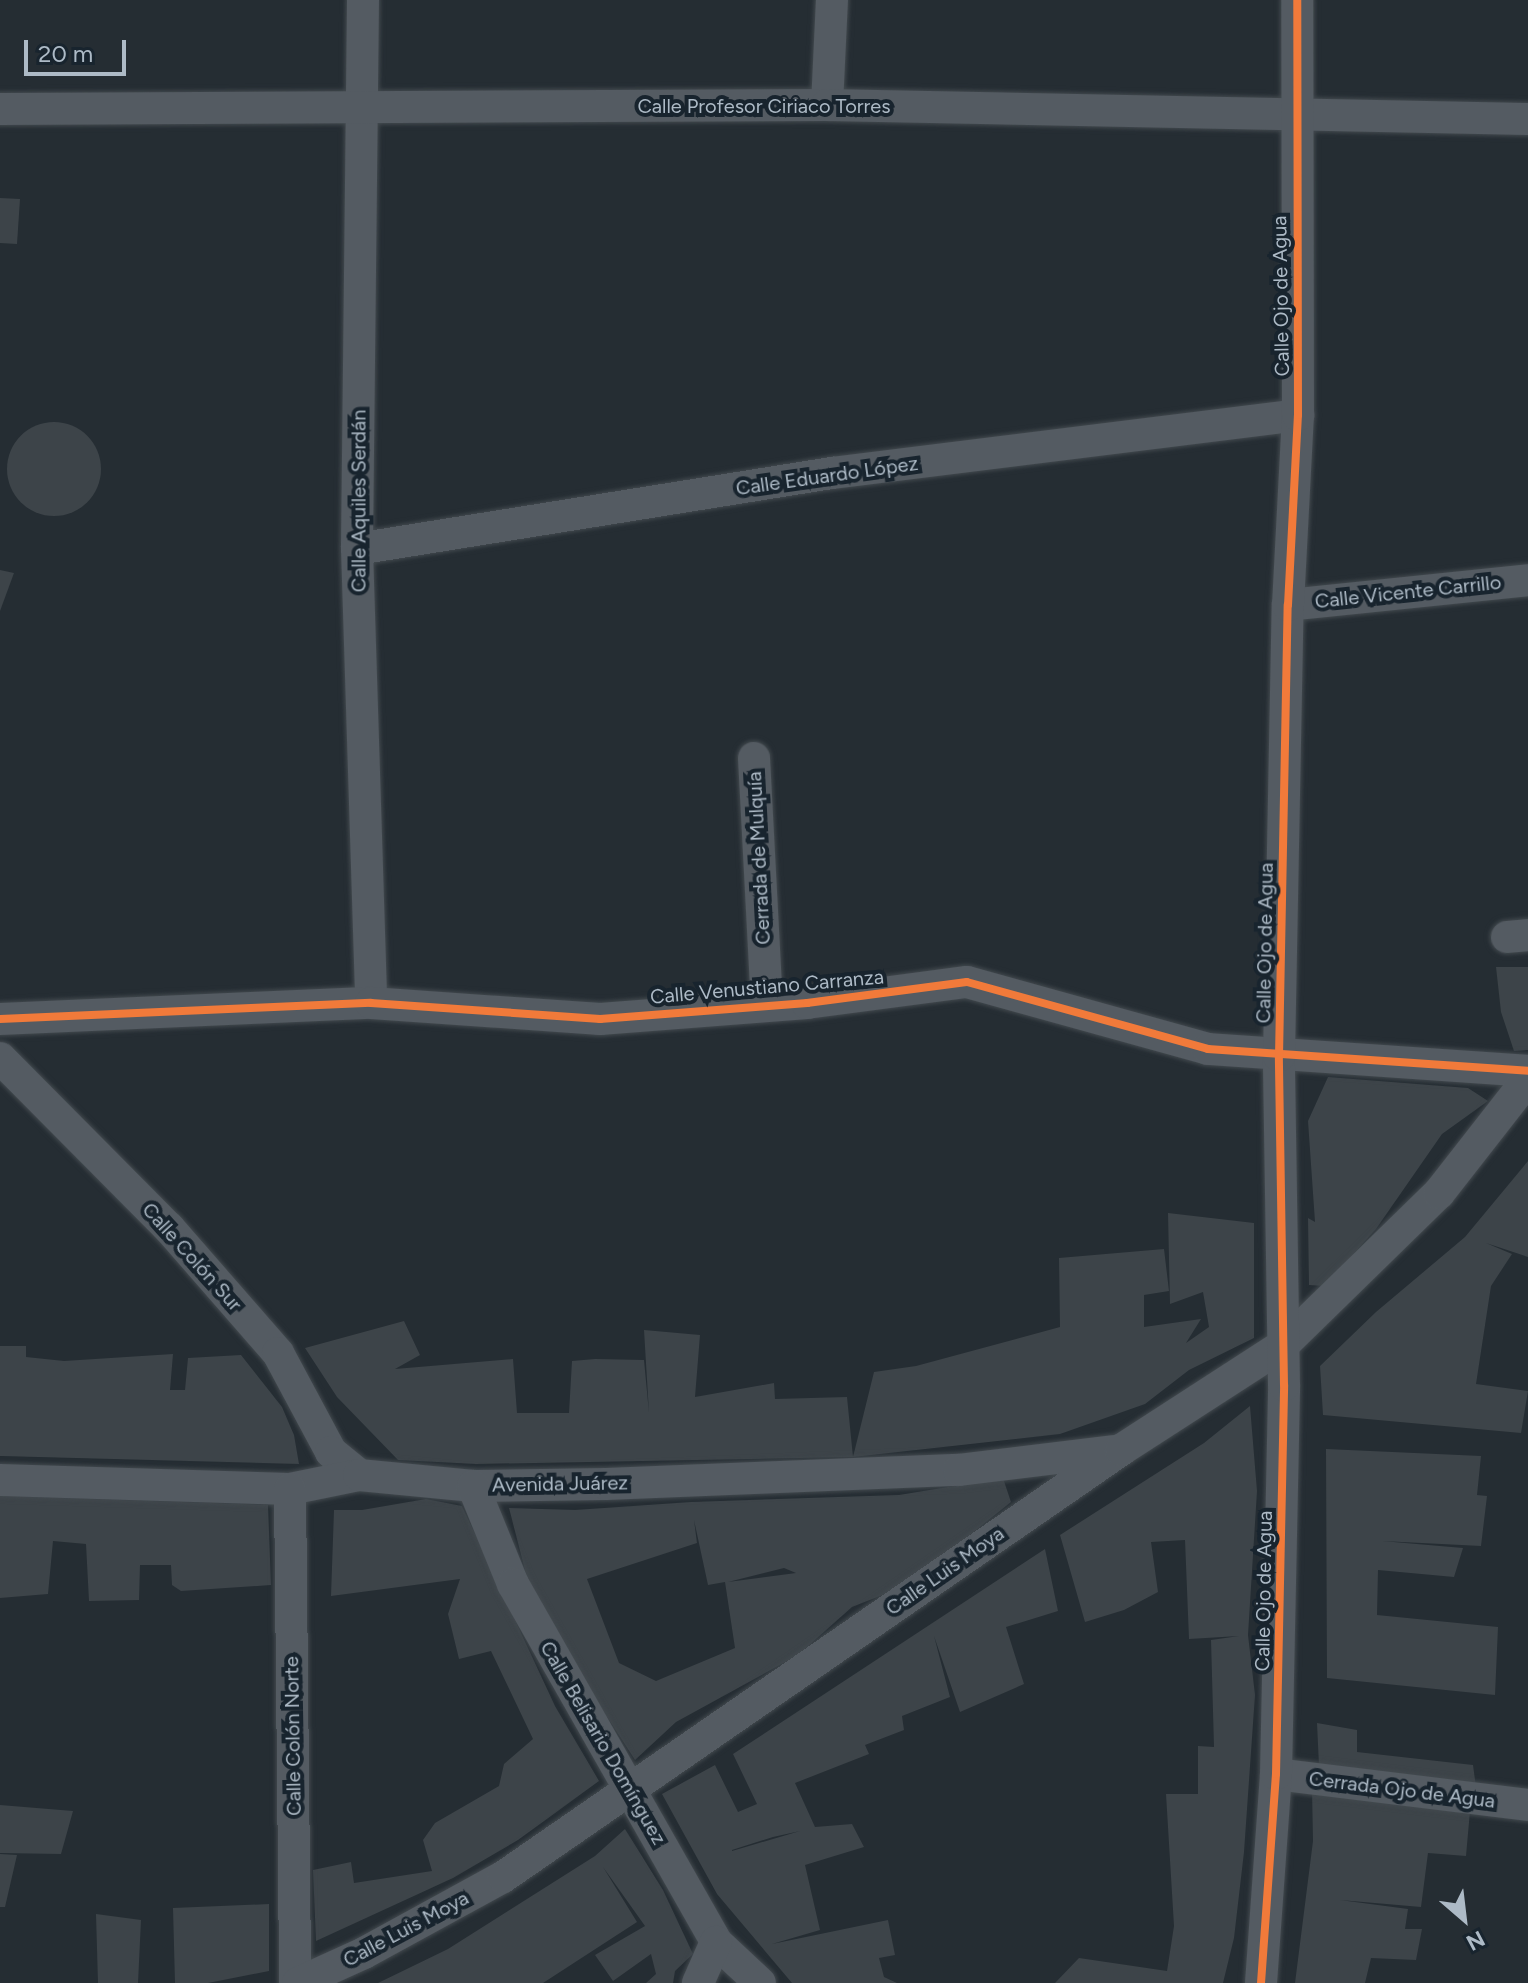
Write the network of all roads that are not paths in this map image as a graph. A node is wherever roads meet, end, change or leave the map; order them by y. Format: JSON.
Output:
{"nodes":[{"id":1,"x":363,"y":0,"type":"edge"},
{"id":2,"x":832,"y":0,"type":"edge"},
{"id":3,"x":1297,"y":0,"type":"edge"},
{"id":4,"x":364,"y":105,"type":"junction"},
{"id":5,"x":827,"y":105,"type":"junction"},
{"id":6,"x":0,"y":109,"type":"edge"},
{"id":7,"x":1295,"y":113,"type":"junction"},
{"id":8,"x":1528,"y":119,"type":"edge"},
{"id":9,"x":1298,"y":415,"type":"junction"},
{"id":10,"x":357,"y":549,"type":"junction"},
{"id":11,"x":1528,"y":580,"type":"edge"},
{"id":12,"x":1288,"y":605,"type":"junction"},
{"id":13,"x":754,"y":758,"type":"dead end"},
{"id":14,"x":371,"y":1003,"type":"junction"},
{"id":15,"x":767,"y":1005,"type":"junction"},
{"id":16,"x":0,"y":1019,"type":"edge"},
{"id":17,"x":1279,"y":1056,"type":"junction"},
{"id":18,"x":0,"y":1058,"type":"edge"},
{"id":19,"x":1528,"y":1071,"type":"edge"},
{"id":20,"x":1528,"y":1079,"type":"edge"},
{"id":21,"x":1282,"y":1346,"type":"junction"},
{"id":22,"x":1121,"y":1450,"type":"junction"},
{"id":23,"x":359,"y":1475,"type":"junction"},
{"id":24,"x":0,"y":1480,"type":"edge"},
{"id":25,"x":473,"y":1486,"type":"junction"},
{"id":26,"x":290,"y":1489,"type":"junction"},
{"id":27,"x":1276,"y":1774,"type":"junction"},
{"id":28,"x":629,"y":1789,"type":"junction"},
{"id":29,"x":1528,"y":1805,"type":"edge"},
{"id":30,"x":716,"y":1942,"type":"junction"},
{"id":31,"x":297,"y":1983,"type":"edge"},
{"id":32,"x":698,"y":1983,"type":"edge"},
{"id":33,"x":760,"y":1983,"type":"edge"},
{"id":34,"x":1261,"y":1983,"type":"edge"}],
"edges":[{"from":1,"to":4,"type":"street","name":"Calle Aquiles Serdán"},
{"from":2,"to":5,"type":"street"},
{"from":3,"to":7,"type":"street","name":"Calle Ojo de Agua"},
{"from":4,"to":5,"type":"street","name":"Calle Profesor Ciriaco Torres"},
{"from":4,"to":6,"type":"street","name":"Calle Profesor Ciriaco Torres"},
{"from":4,"to":10,"type":"street","name":"Calle Aquiles Serdán"},
{"from":5,"to":7,"type":"street","name":"Calle Profesor Ciriaco Torres"},
{"from":7,"to":8,"type":"street","name":"Calle Profesor Ciriaco Torres"},
{"from":7,"to":9,"type":"street","name":"Calle Ojo de Agua"},
{"from":9,"to":10,"type":"street","name":"Calle Eduardo López"},
{"from":9,"to":12,"type":"street","name":"Calle Ojo de Agua"},
{"from":10,"to":14,"type":"street","name":"Calle Aquiles Serdán"},
{"from":11,"to":12,"type":"street","name":"Calle Vicente Carrillo"},
{"from":12,"to":17,"type":"street","name":"Calle Ojo de Agua"},
{"from":13,"to":15,"type":"street","name":"Cerrada de Mulquía"},
{"from":14,"to":15,"type":"street","name":"Calle Venustiano Carranza"},
{"from":14,"to":16,"type":"street","name":"Calle Venustiano Carranza"},
{"from":15,"to":17,"type":"street","name":"Calle Venustiano Carranza"},
{"from":17,"to":19,"type":"street","name":"Calle Venustiano Carranza"},
{"from":17,"to":21,"type":"street","name":"Calle Ojo de Agua"},
{"from":18,"to":23,"type":"street","name":"Calle Colón Sur"},
{"from":20,"to":21,"type":"street","name":"Calle Luis Moya"},
{"from":21,"to":22,"type":"street","name":"Calle Luis Moya"},
{"from":21,"to":27,"type":"street","name":"Calle Ojo de Agua"},
{"from":22,"to":25,"type":"street","name":"Avenida Juárez"},
{"from":22,"to":28,"type":"street","name":"Calle Luis Moya"},
{"from":23,"to":25,"type":"street","name":"Avenida Juárez"},
{"from":23,"to":26,"type":"street","name":"Avenida Juárez"},
{"from":24,"to":26,"type":"street","name":"Avenida Juárez"},
{"from":25,"to":28,"type":"street","name":"Calle Belisario Domínguez"},
{"from":26,"to":31,"type":"street","name":"Calle Colón Norte"},
{"from":27,"to":29,"type":"street","name":"Cerrada Ojo de Agua"},
{"from":27,"to":34,"type":"street","name":"Calle Ojo de Agua"},
{"from":28,"to":30,"type":"street","name":"Calle Belisario Domínguez"},
{"from":28,"to":31,"type":"street","name":"Calle Luis Moya"},
{"from":30,"to":32,"type":"street"},
{"from":30,"to":33,"type":"street","name":"Calle Belisario Domínguez"}]}
